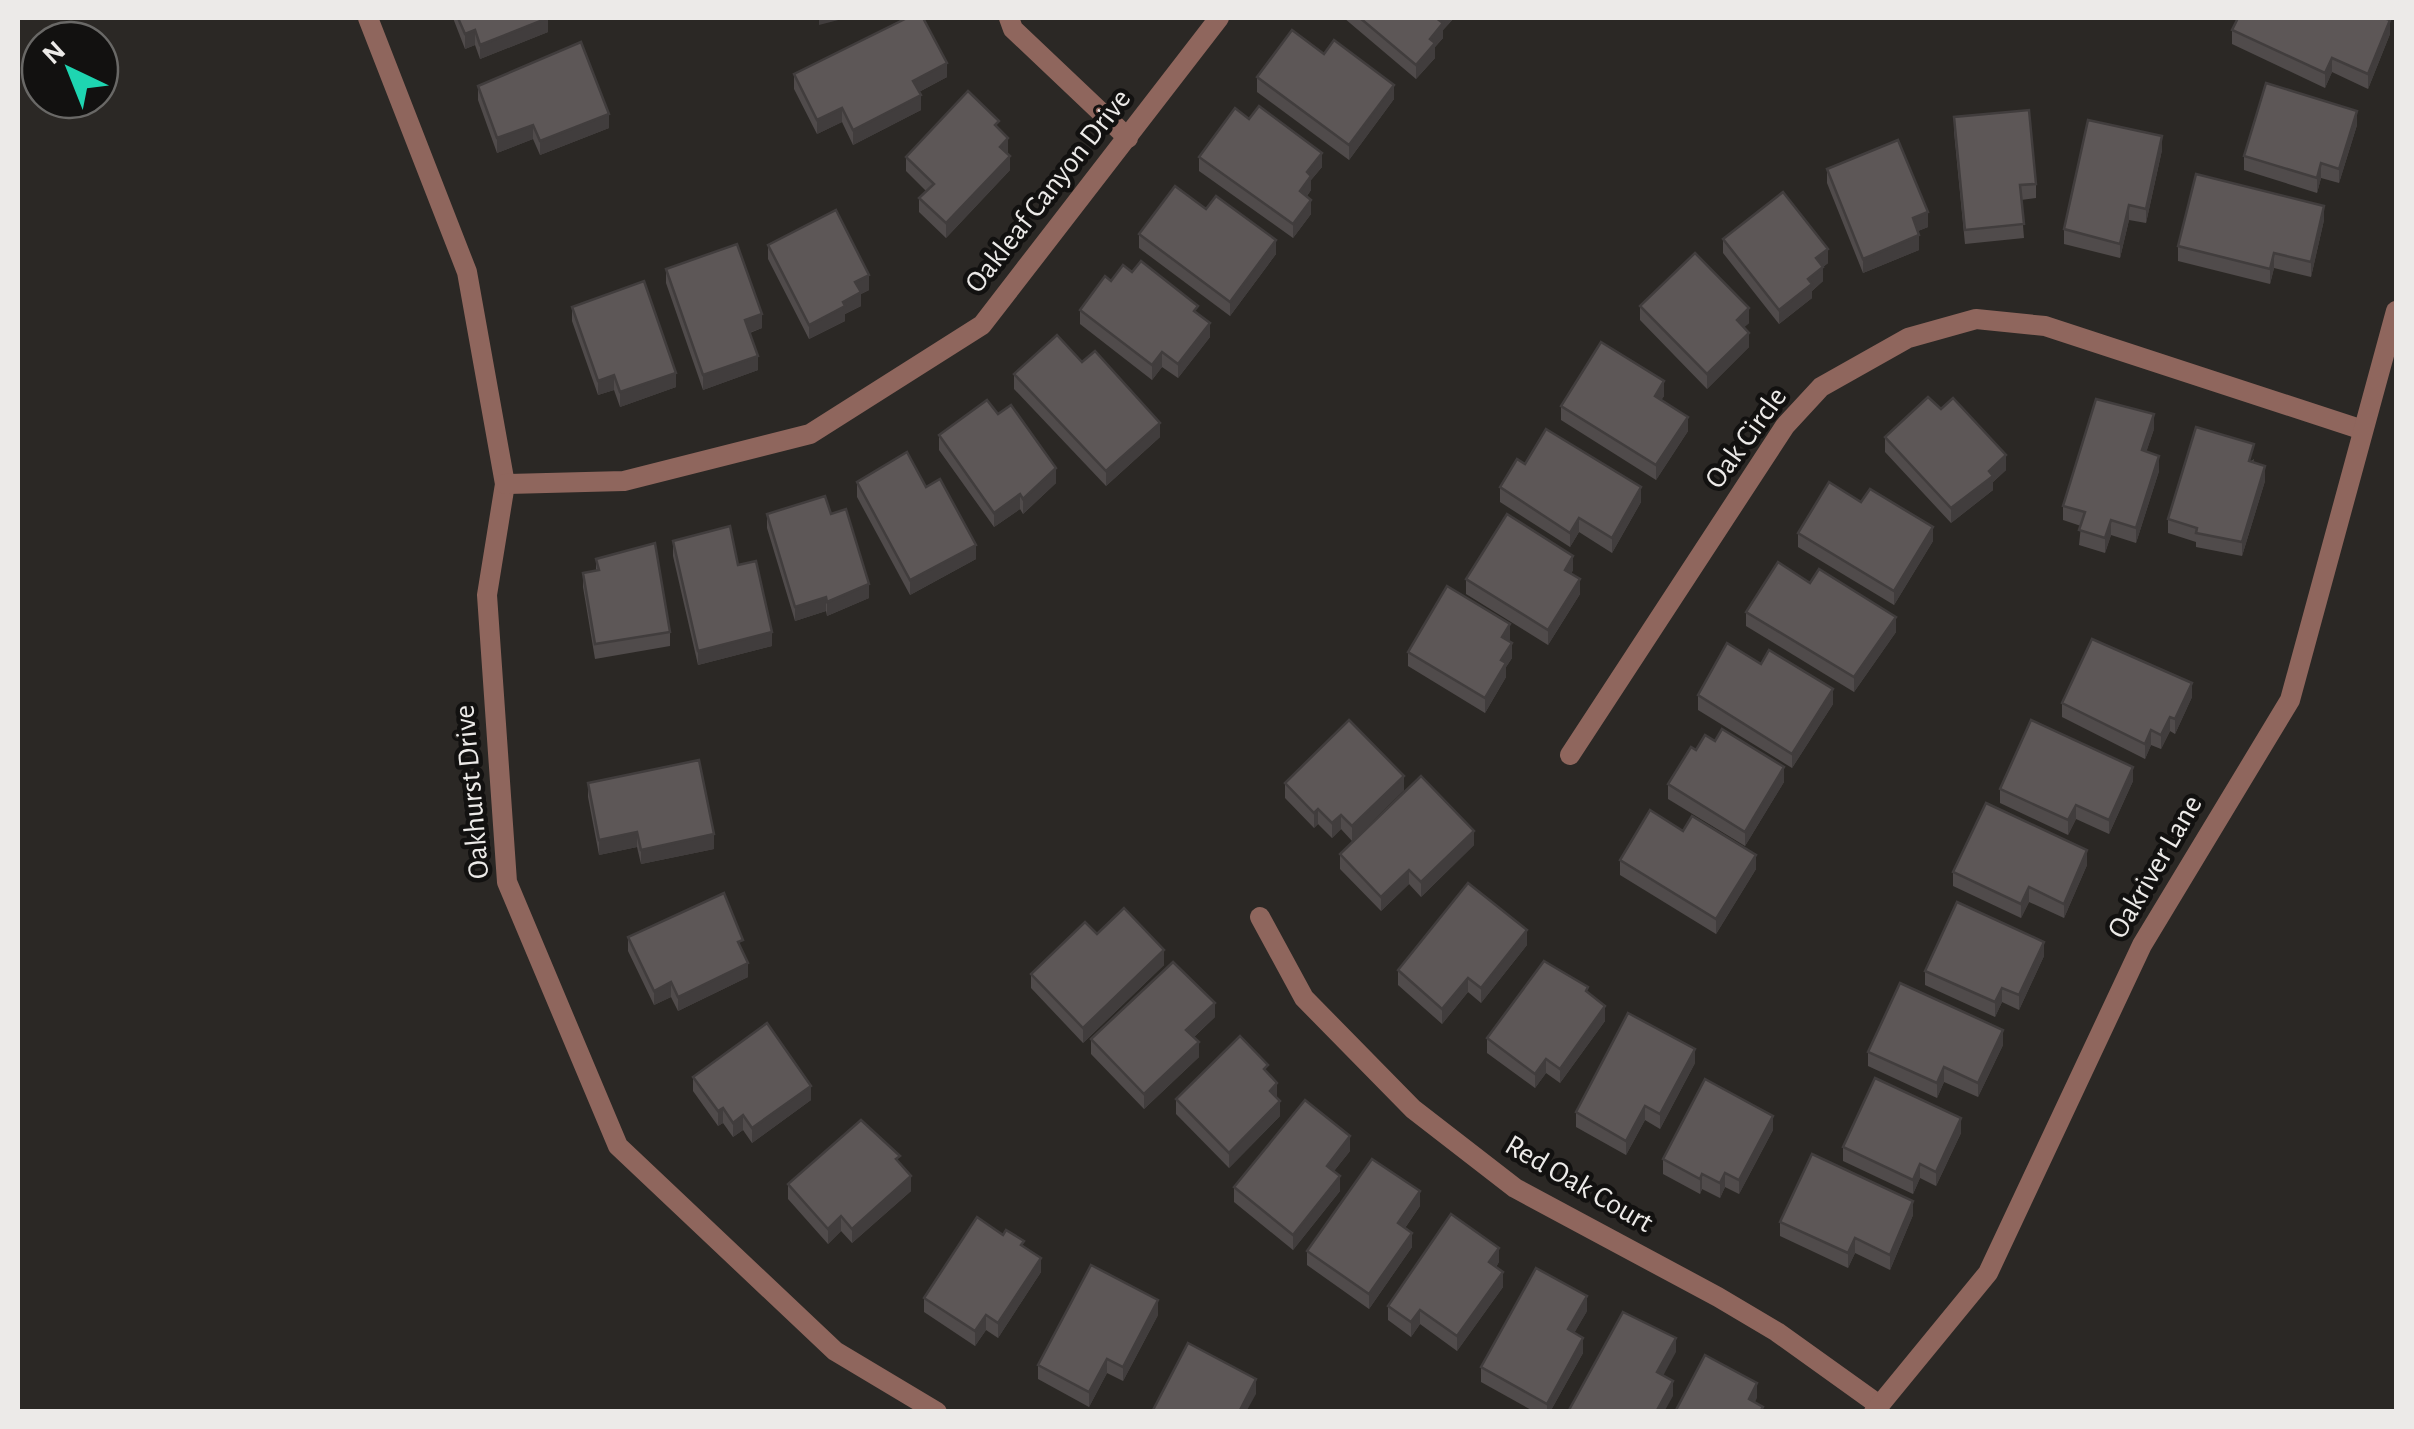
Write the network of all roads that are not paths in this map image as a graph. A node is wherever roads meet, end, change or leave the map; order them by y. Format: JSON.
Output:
{"nodes":[{"id":1,"x":368,"y":18,"type":"edge"},
{"id":2,"x":1009,"y":18,"type":"edge"},
{"id":3,"x":1218,"y":18,"type":"edge"},
{"id":4,"x":1128,"y":138,"type":"junction"},
{"id":5,"x":2396,"y":311,"type":"edge"},
{"id":6,"x":2363,"y":430,"type":"junction"},
{"id":7,"x":505,"y":484,"type":"junction"},
{"id":8,"x":1570,"y":755,"type":"dead end"},
{"id":9,"x":1260,"y":917,"type":"dead end"},
{"id":10,"x":1876,"y":1408,"type":"edge"},
{"id":11,"x":938,"y":1412,"type":"edge"}],
"edges":[{"from":1,"to":7,"type":"street","name":"Oakhurst Drive"},
{"from":2,"to":4,"type":"street"},
{"from":3,"to":4,"type":"street","name":"Oakleaf Canyon Drive"},
{"from":4,"to":7,"type":"street","name":"Oakleaf Canyon Drive"},
{"from":5,"to":6,"type":"street","name":"Oakriver Lane"},
{"from":6,"to":8,"type":"street","name":"Oak Circle"},
{"from":6,"to":10,"type":"street","name":"Oakriver Lane"},
{"from":7,"to":11,"type":"street","name":"Oakhurst Drive"},
{"from":9,"to":10,"type":"street","name":"Red Oak Court"}]}
